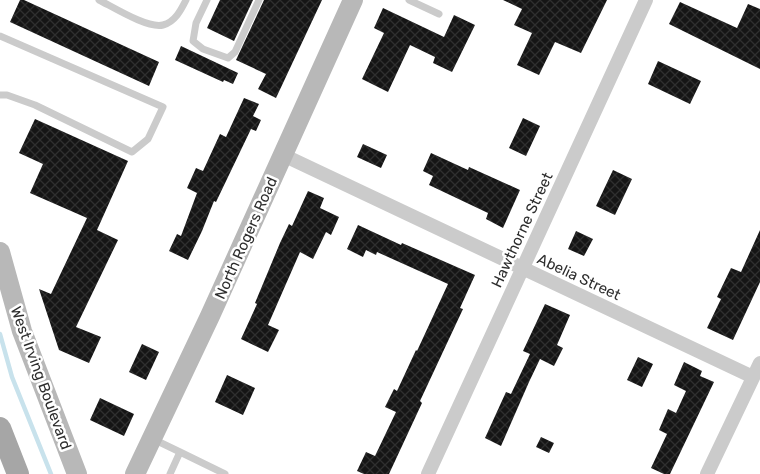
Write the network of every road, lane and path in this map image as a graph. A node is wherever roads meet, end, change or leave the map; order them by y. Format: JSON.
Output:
{"nodes":[{"id":1,"x":99,"y":0,"type":"edge"},
{"id":2,"x":186,"y":0,"type":"edge"},
{"id":3,"x":207,"y":0,"type":"edge"},
{"id":4,"x":259,"y":0,"type":"edge"},
{"id":5,"x":353,"y":0,"type":"edge"},
{"id":6,"x":409,"y":0,"type":"edge"},
{"id":7,"x":646,"y":0,"type":"edge"},
{"id":8,"x":438,"y":14,"type":"dead end"},
{"id":9,"x":0,"y":36,"type":"edge"},
{"id":10,"x":0,"y":95,"type":"edge"},
{"id":11,"x":283,"y":155,"type":"junction"},
{"id":12,"x":0,"y":252,"type":"edge"},
{"id":13,"x":522,"y":268,"type":"junction"},
{"id":14,"x":760,"y":363,"type":"edge"},
{"id":15,"x":753,"y":377,"type":"junction"},
{"id":16,"x":0,"y":428,"type":"edge"},
{"id":17,"x":152,"y":438,"type":"junction"},
{"id":18,"x":180,"y":452,"type":"junction"},
{"id":19,"x":18,"y":474,"type":"edge"},
{"id":20,"x":77,"y":474,"type":"edge"},
{"id":21,"x":135,"y":474,"type":"edge"},
{"id":22,"x":170,"y":474,"type":"edge"},
{"id":23,"x":225,"y":474,"type":"edge"},
{"id":24,"x":428,"y":474,"type":"edge"},
{"id":25,"x":707,"y":474,"type":"edge"}],
"edges":[{"from":1,"to":2,"type":"lane"},
{"from":3,"to":4,"type":"lane"},
{"from":5,"to":11,"type":"street","name":"North Rogers Road"},
{"from":6,"to":8,"type":"lane"},
{"from":7,"to":13,"type":"street","name":"Hawthorne Street"},
{"from":9,"to":10,"type":"lane"},
{"from":11,"to":13,"type":"street","name":"Abelia Street"},
{"from":11,"to":17,"type":"street","name":"North Rogers Road"},
{"from":12,"to":20,"type":"street","name":"West Irving Boulevard"},
{"from":13,"to":15,"type":"street","name":"Abelia Street"},
{"from":13,"to":24,"type":"street","name":"Hawthorne Street"},
{"from":14,"to":15,"type":"street"},
{"from":15,"to":25,"type":"street"},
{"from":16,"to":19,"type":"main road"},
{"from":17,"to":18,"type":"lane"},
{"from":17,"to":21,"type":"street","name":"North Rogers Road"},
{"from":18,"to":22,"type":"lane"},
{"from":18,"to":23,"type":"lane"}]}
